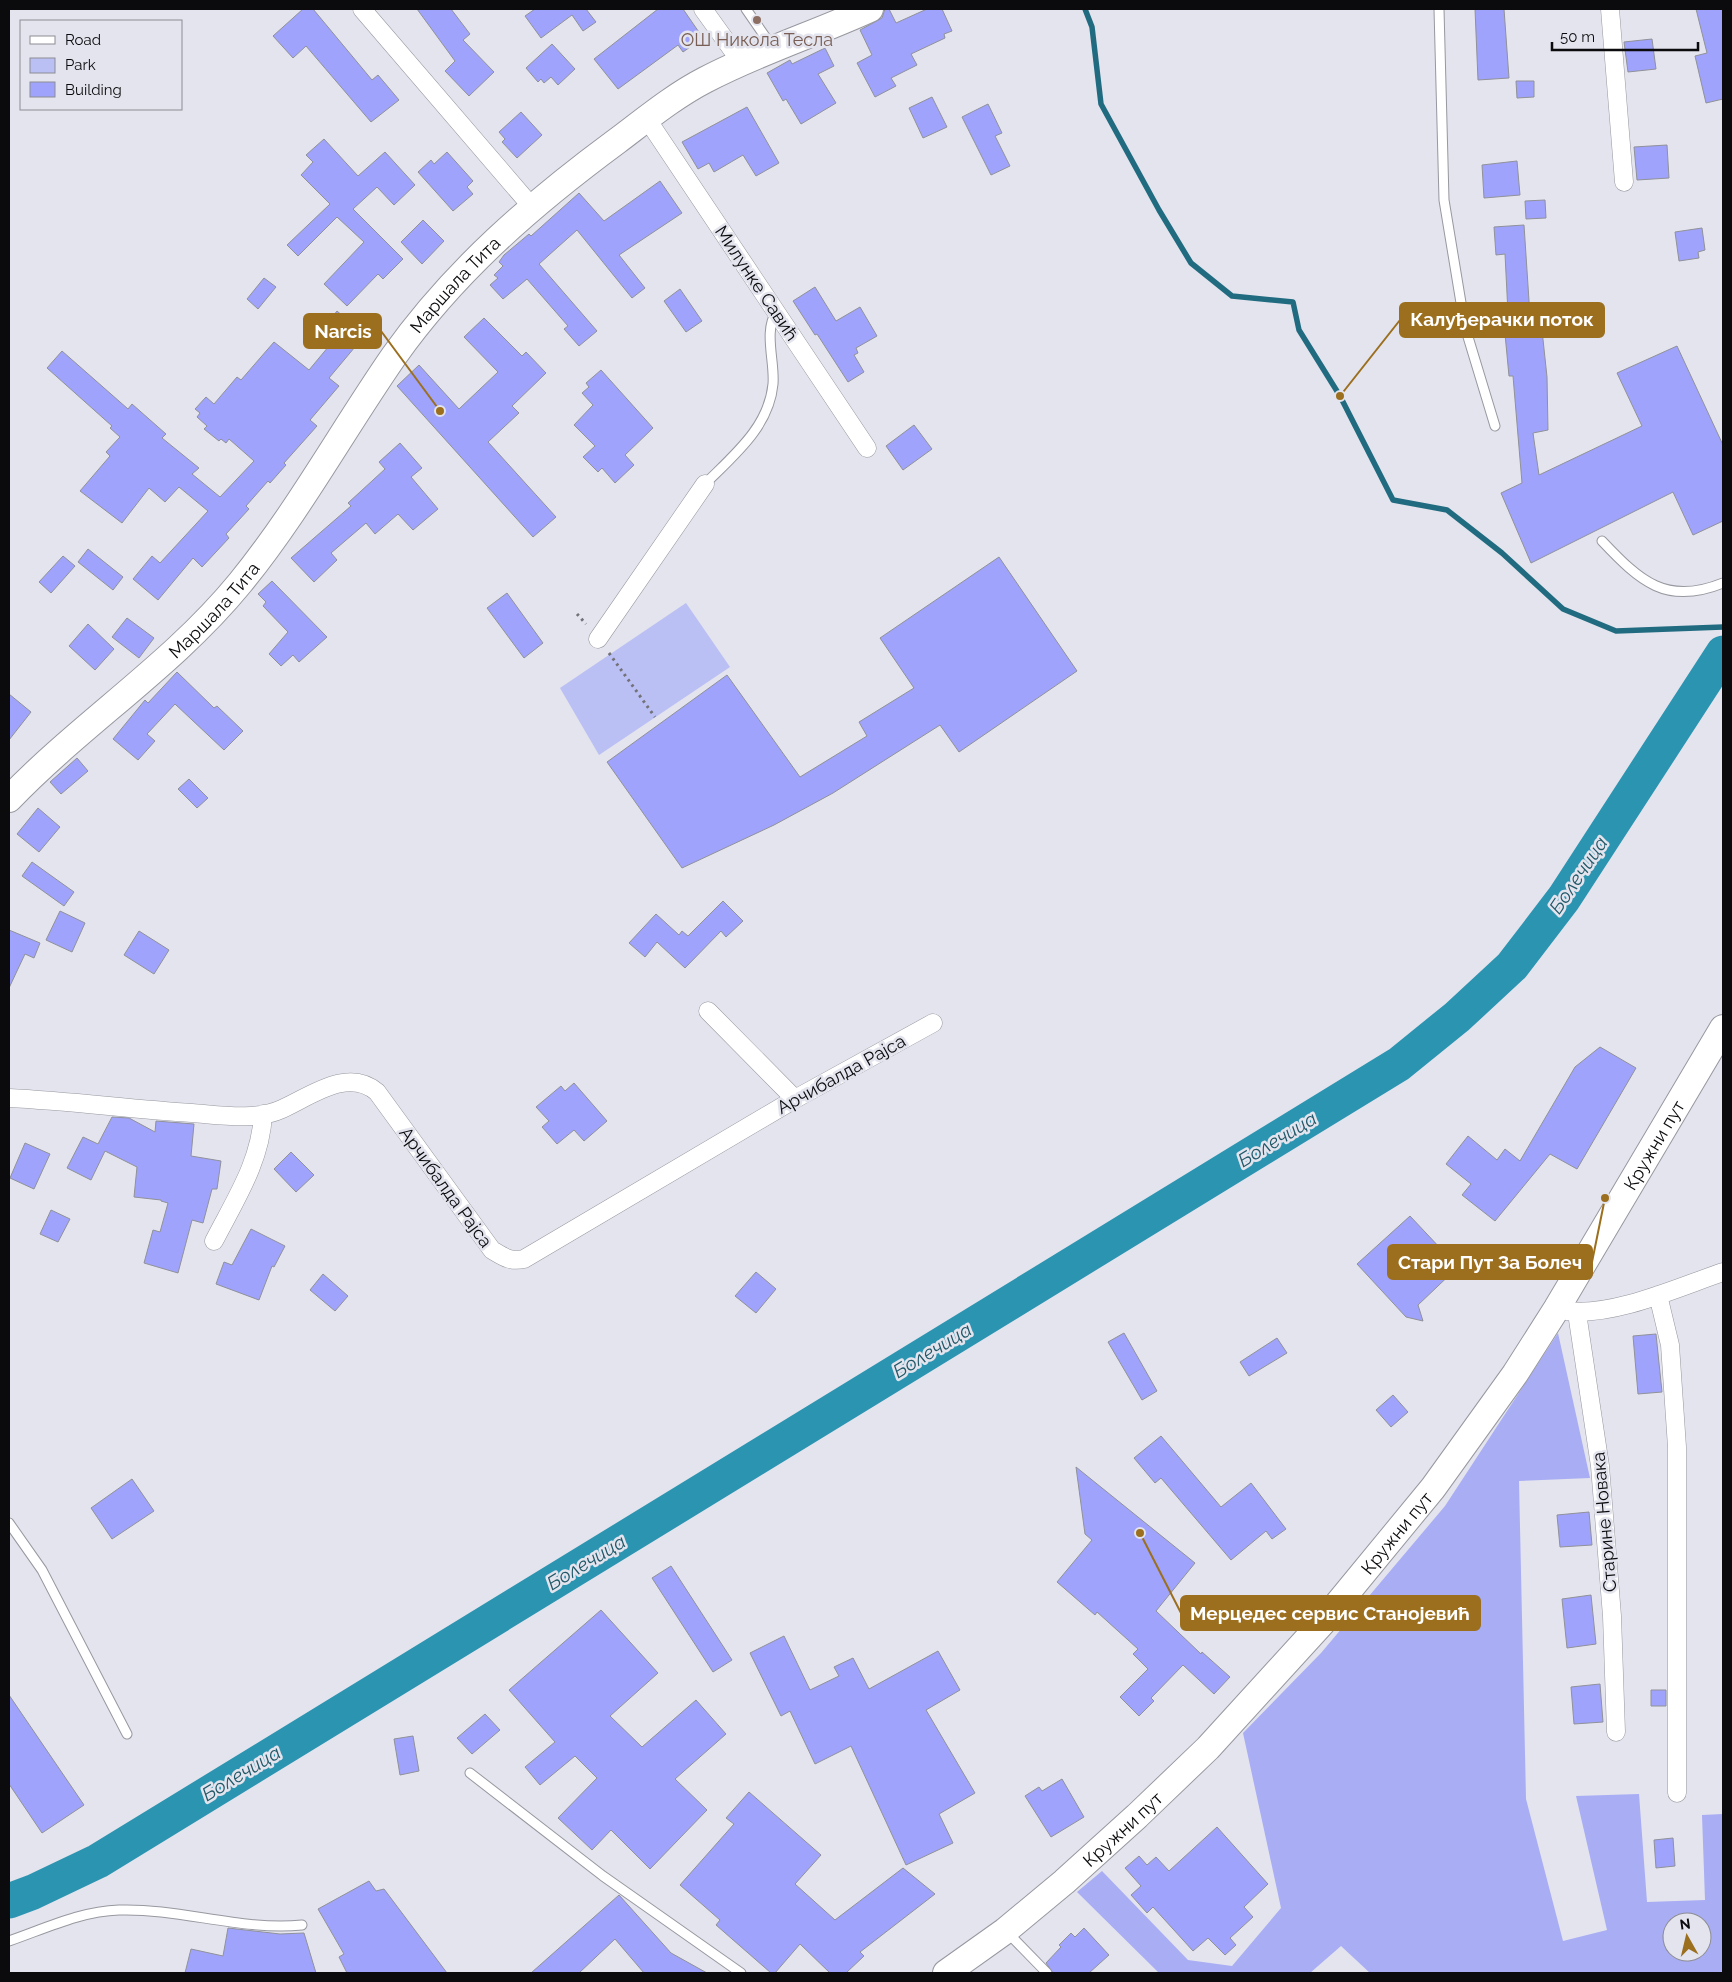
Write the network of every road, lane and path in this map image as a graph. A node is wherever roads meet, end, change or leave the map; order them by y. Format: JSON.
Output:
{"nodes":[{"id":1,"x":362,"y":9,"type":"edge"},
{"id":2,"x":703,"y":9,"type":"edge"},
{"id":3,"x":746,"y":9,"type":"edge"},
{"id":4,"x":870,"y":9,"type":"edge"},
{"id":5,"x":1439,"y":9,"type":"edge"},
{"id":6,"x":1610,"y":9,"type":"edge"},
{"id":7,"x":774,"y":48,"type":"junction"},
{"id":8,"x":741,"y":62,"type":"junction"},
{"id":9,"x":647,"y":119,"type":"junction"},
{"id":10,"x":1624,"y":182,"type":"dead end"},
{"id":11,"x":532,"y":207,"type":"junction"},
{"id":12,"x":777,"y":311,"type":"junction"},
{"id":13,"x":1495,"y":426,"type":"dead end"},
{"id":14,"x":867,"y":448,"type":"dead end"},
{"id":15,"x":705,"y":484,"type":"joint"},
{"id":16,"x":1602,"y":541,"type":"dead end"},
{"id":17,"x":1723,"y":584,"type":"edge"},
{"id":18,"x":577,"y":614,"type":"dead end"},
{"id":19,"x":598,"y":639,"type":"junction"},
{"id":20,"x":654,"y":717,"type":"dead end"},
{"id":21,"x":9,"y":799,"type":"edge"},
{"id":22,"x":708,"y":1011,"type":"dead end"},
{"id":23,"x":933,"y":1023,"type":"dead end"},
{"id":24,"x":1723,"y":1028,"type":"edge"},
{"id":25,"x":9,"y":1098,"type":"edge"},
{"id":26,"x":795,"y":1099,"type":"junction"},
{"id":27,"x":263,"y":1114,"type":"junction"},
{"id":28,"x":214,"y":1241,"type":"dead end"},
{"id":29,"x":1723,"y":1272,"type":"edge"},
{"id":30,"x":1658,"y":1295,"type":"junction"},
{"id":31,"x":1567,"y":1311,"type":"junction"},
{"id":32,"x":9,"y":1523,"type":"edge"},
{"id":33,"x":1616,"y":1732,"type":"dead end"},
{"id":34,"x":127,"y":1734,"type":"dead end"},
{"id":35,"x":470,"y":1773,"type":"dead end"},
{"id":36,"x":1677,"y":1793,"type":"dead end"},
{"id":37,"x":302,"y":1925,"type":"dead end"},
{"id":38,"x":1005,"y":1931,"type":"junction"},
{"id":39,"x":9,"y":1941,"type":"edge"},
{"id":40,"x":741,"y":1973,"type":"edge"},
{"id":41,"x":946,"y":1973,"type":"edge"},
{"id":42,"x":1047,"y":1973,"type":"edge"}],
"edges":[{"from":1,"to":11,"type":"street"},
{"from":2,"to":8,"type":"street"},
{"from":3,"to":7,"type":"lane"},
{"from":4,"to":7,"type":"main road","name":"Маршала Тита"},
{"from":5,"to":13,"type":"lane"},
{"from":6,"to":10,"type":"street"},
{"from":7,"to":8,"type":"main road","name":"Маршала Тита"},
{"from":8,"to":9,"type":"main road","name":"Маршала Тита"},
{"from":9,"to":11,"type":"main road","name":"Маршала Тита"},
{"from":9,"to":12,"type":"street","name":"Милунке Савић"},
{"from":11,"to":21,"type":"main road","name":"Маршала Тита"},
{"from":12,"to":14,"type":"street","name":"Милунке Савић"},
{"from":12,"to":15,"type":"lane"},
{"from":15,"to":19,"type":"street"},
{"from":16,"to":17,"type":"lane"},
{"from":18,"to":19,"type":"path"},
{"from":19,"to":20,"type":"path"},
{"from":22,"to":26,"type":"street"},
{"from":23,"to":26,"type":"street","name":"Арчибалда Рајса"},
{"from":24,"to":31,"type":"main road","name":"Кружни пут"},
{"from":25,"to":27,"type":"street","name":"Арчибалда Рајса"},
{"from":26,"to":27,"type":"street","name":"Арчибалда Рајса"},
{"from":27,"to":28,"type":"street"},
{"from":29,"to":30,"type":"street"},
{"from":30,"to":31,"type":"street"},
{"from":30,"to":36,"type":"street"},
{"from":31,"to":33,"type":"street","name":"Старине Новака"},
{"from":31,"to":38,"type":"main road","name":"Кружни пут"},
{"from":32,"to":34,"type":"lane"},
{"from":35,"to":40,"type":"lane"},
{"from":37,"to":39,"type":"lane"},
{"from":38,"to":41,"type":"main road","name":"Кружни пут"},
{"from":38,"to":42,"type":"lane"}]}
